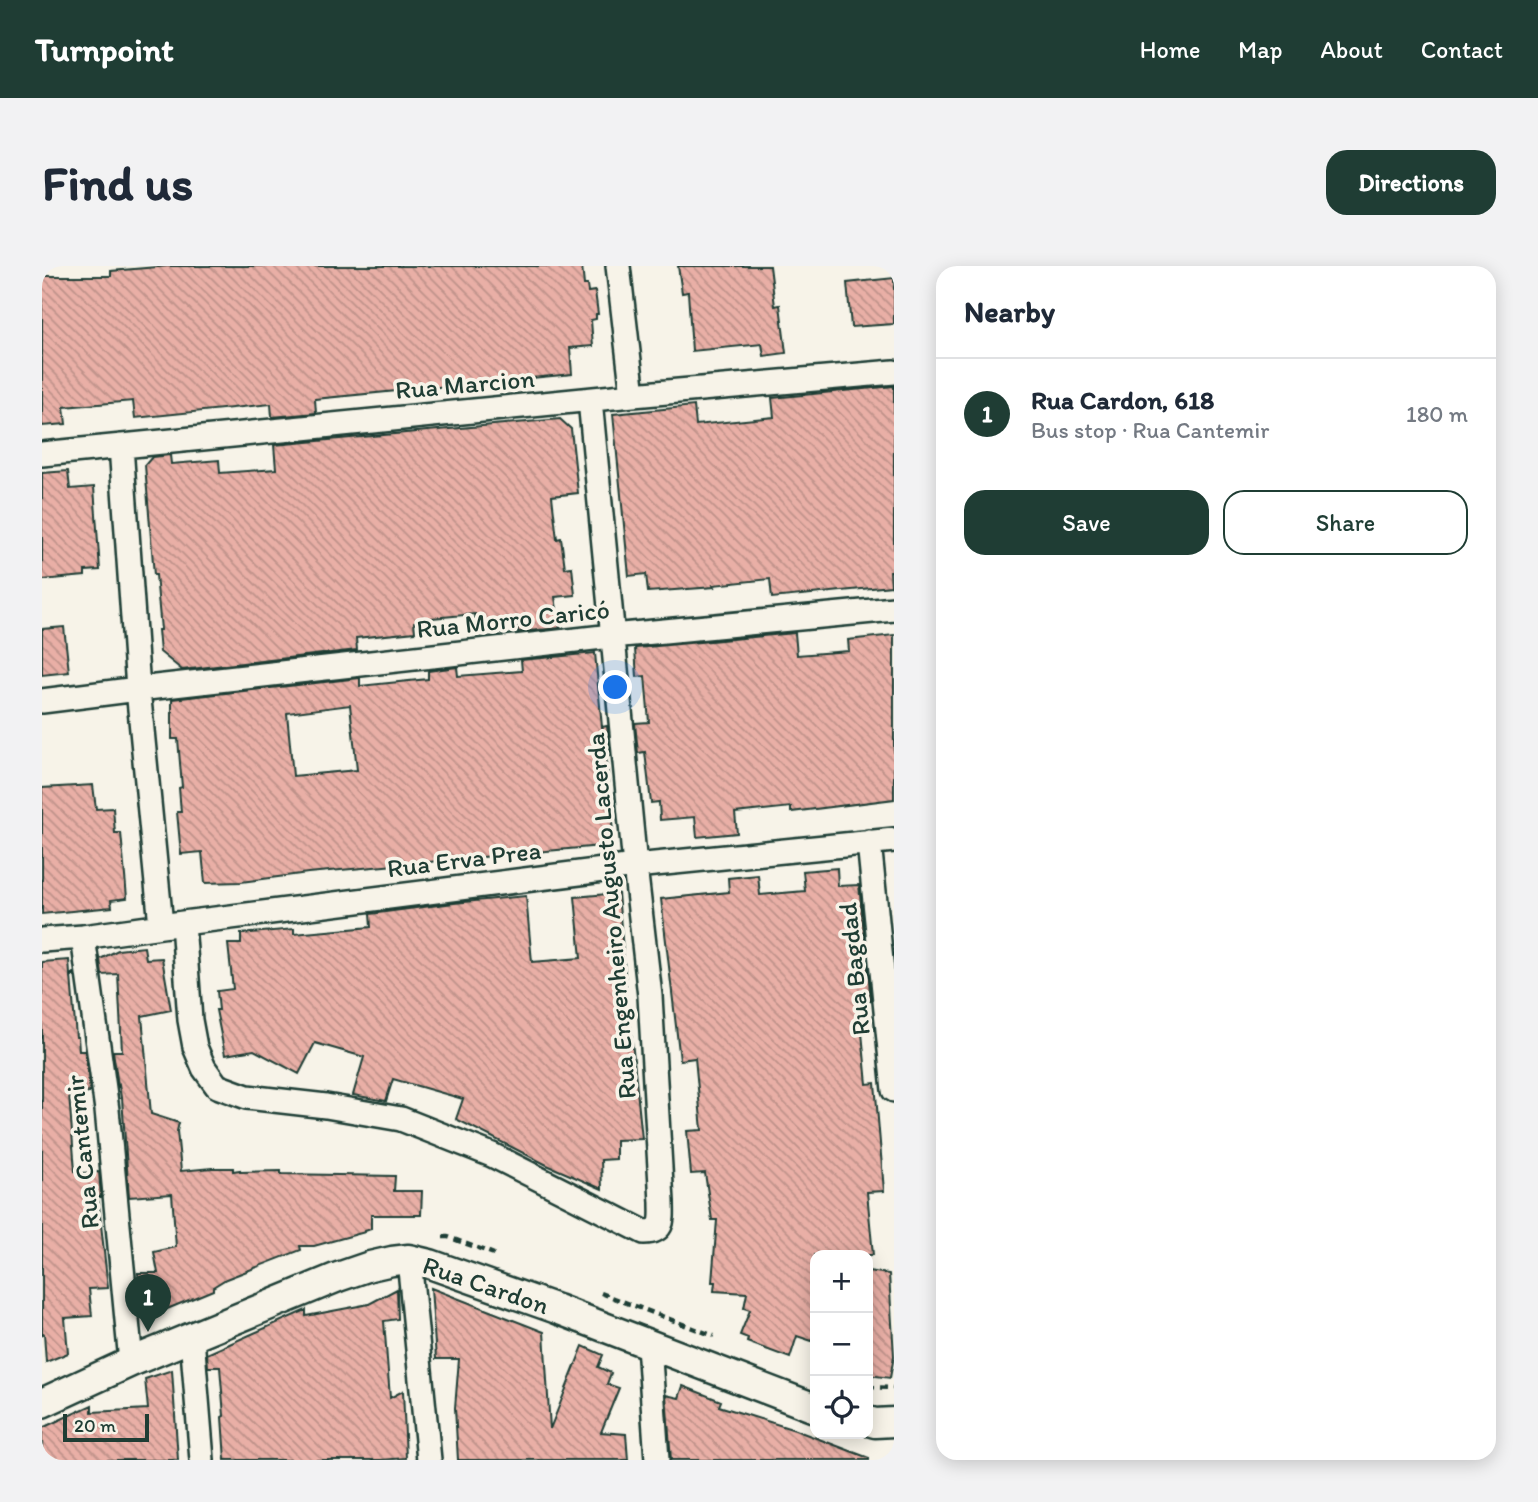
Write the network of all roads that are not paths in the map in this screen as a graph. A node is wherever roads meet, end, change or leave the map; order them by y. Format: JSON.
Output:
{"nodes":[{"id":1,"x":618,"y":266,"type":"edge"},
{"id":2,"x":894,"y":372,"type":"edge"},
{"id":3,"x":633,"y":395,"type":"junction"},
{"id":4,"x":590,"y":400,"type":"junction"},
{"id":5,"x":121,"y":446,"type":"junction"},
{"id":6,"x":42,"y":454,"type":"edge"},
{"id":7,"x":894,"y":609,"type":"edge"},
{"id":8,"x":612,"y":636,"type":"junction"},
{"id":9,"x":138,"y":689,"type":"junction"},
{"id":10,"x":42,"y":701,"type":"edge"},
{"id":11,"x":894,"y":840,"type":"edge"},
{"id":12,"x":869,"y":842,"type":"junction"},
{"id":13,"x":635,"y":866,"type":"junction"},
{"id":14,"x":172,"y":924,"type":"junction"},
{"id":15,"x":83,"y":937,"type":"junction"},
{"id":16,"x":42,"y":940,"type":"edge"},
{"id":17,"x":894,"y":1090,"type":"edge"},
{"id":18,"x":409,"y":1259,"type":"junction"},
{"id":19,"x":192,"y":1338,"type":"junction"},
{"id":20,"x":649,"y":1345,"type":"junction"},
{"id":21,"x":131,"y":1362,"type":"junction"},
{"id":22,"x":42,"y":1403,"type":"edge"},
{"id":23,"x":810,"y":1406,"type":"edge"},
{"id":24,"x":894,"y":1422,"type":"edge"},
{"id":25,"x":873,"y":1423,"type":"edge"},
{"id":26,"x":202,"y":1460,"type":"edge"},
{"id":27,"x":429,"y":1460,"type":"edge"},
{"id":28,"x":657,"y":1460,"type":"edge"}],
"edges":[{"from":1,"to":3,"type":"street"},
{"from":2,"to":3,"type":"street","name":"Rua Marcion"},
{"from":3,"to":4,"type":"street","name":"Rua Marcion"},
{"from":4,"to":5,"type":"street","name":"Rua Marcion"},
{"from":4,"to":8,"type":"street","name":"Rua Engenheiro Augusto Lacerda"},
{"from":5,"to":6,"type":"street","name":"Rua Marcion"},
{"from":5,"to":9,"type":"street"},
{"from":7,"to":8,"type":"street","name":"Rua Morro Caricó"},
{"from":8,"to":9,"type":"street","name":"Rua Morro Caricó"},
{"from":8,"to":13,"type":"street","name":"Rua Engenheiro Augusto Lacerda"},
{"from":9,"to":10,"type":"street","name":"Rua Morro Caricó"},
{"from":9,"to":14,"type":"street"},
{"from":11,"to":12,"type":"street","name":"Rua Erva Prea"},
{"from":12,"to":13,"type":"street","name":"Rua Erva Prea"},
{"from":12,"to":17,"type":"street","name":"Rua Bagdad"},
{"from":13,"to":14,"type":"street","name":"Rua Erva Prea"},
{"from":13,"to":14,"type":"street","name":"Rua Engenheiro Augusto Lacerda"},
{"from":14,"to":15,"type":"street","name":"Rua Erva Prea"},
{"from":15,"to":16,"type":"street","name":"Rua Erva Prea"},
{"from":15,"to":21,"type":"street","name":"Rua Cantemir"},
{"from":18,"to":19,"type":"street","name":"Rua Cardon"},
{"from":18,"to":20,"type":"street","name":"Rua Cardon"},
{"from":18,"to":27,"type":"street"},
{"from":19,"to":21,"type":"street","name":"Rua Cardon"},
{"from":19,"to":26,"type":"street"},
{"from":20,"to":23,"type":"street","name":"Rua Cardon"},
{"from":20,"to":28,"type":"street"},
{"from":21,"to":22,"type":"street","name":"Rua Cardon"},
{"from":24,"to":25,"type":"street"}]}
